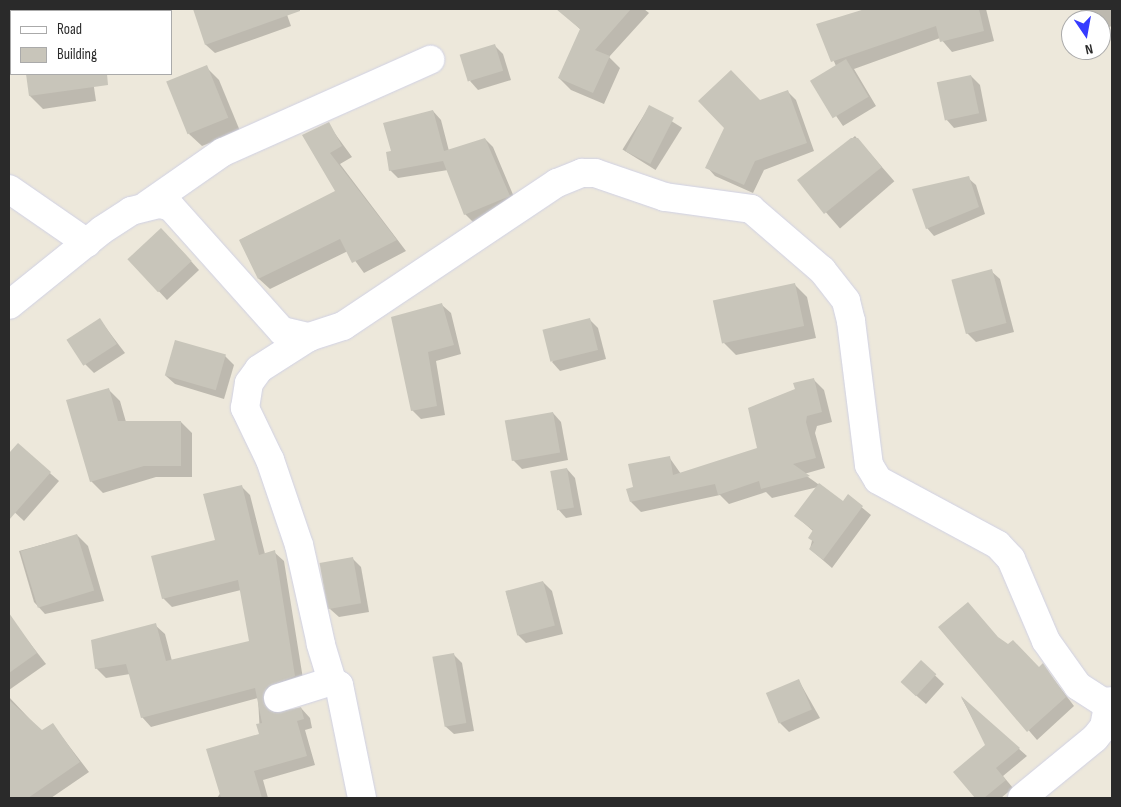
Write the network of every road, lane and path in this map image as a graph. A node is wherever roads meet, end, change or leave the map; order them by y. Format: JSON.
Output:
{"nodes":[{"id":1,"x":430,"y":60,"type":"dead end"},
{"id":2,"x":9,"y":189,"type":"edge"},
{"id":3,"x":147,"y":205,"type":"junction"},
{"id":4,"x":87,"y":243,"type":"junction"},
{"id":5,"x":9,"y":305,"type":"edge"},
{"id":6,"x":309,"y":338,"type":"junction"},
{"id":7,"x":332,"y":681,"type":"junction"},
{"id":8,"x":278,"y":698,"type":"dead end"},
{"id":9,"x":1111,"y":701,"type":"edge"},
{"id":10,"x":362,"y":798,"type":"edge"},
{"id":11,"x":1022,"y":798,"type":"edge"}],
"edges":[{"from":1,"to":3,"type":"street"},
{"from":2,"to":4,"type":"street"},
{"from":3,"to":4,"type":"street"},
{"from":3,"to":6,"type":"street"},
{"from":4,"to":5,"type":"street"},
{"from":6,"to":7,"type":"street"},
{"from":6,"to":9,"type":"street"},
{"from":7,"to":8,"type":"street"},
{"from":7,"to":10,"type":"street"},
{"from":9,"to":11,"type":"street"}]}
